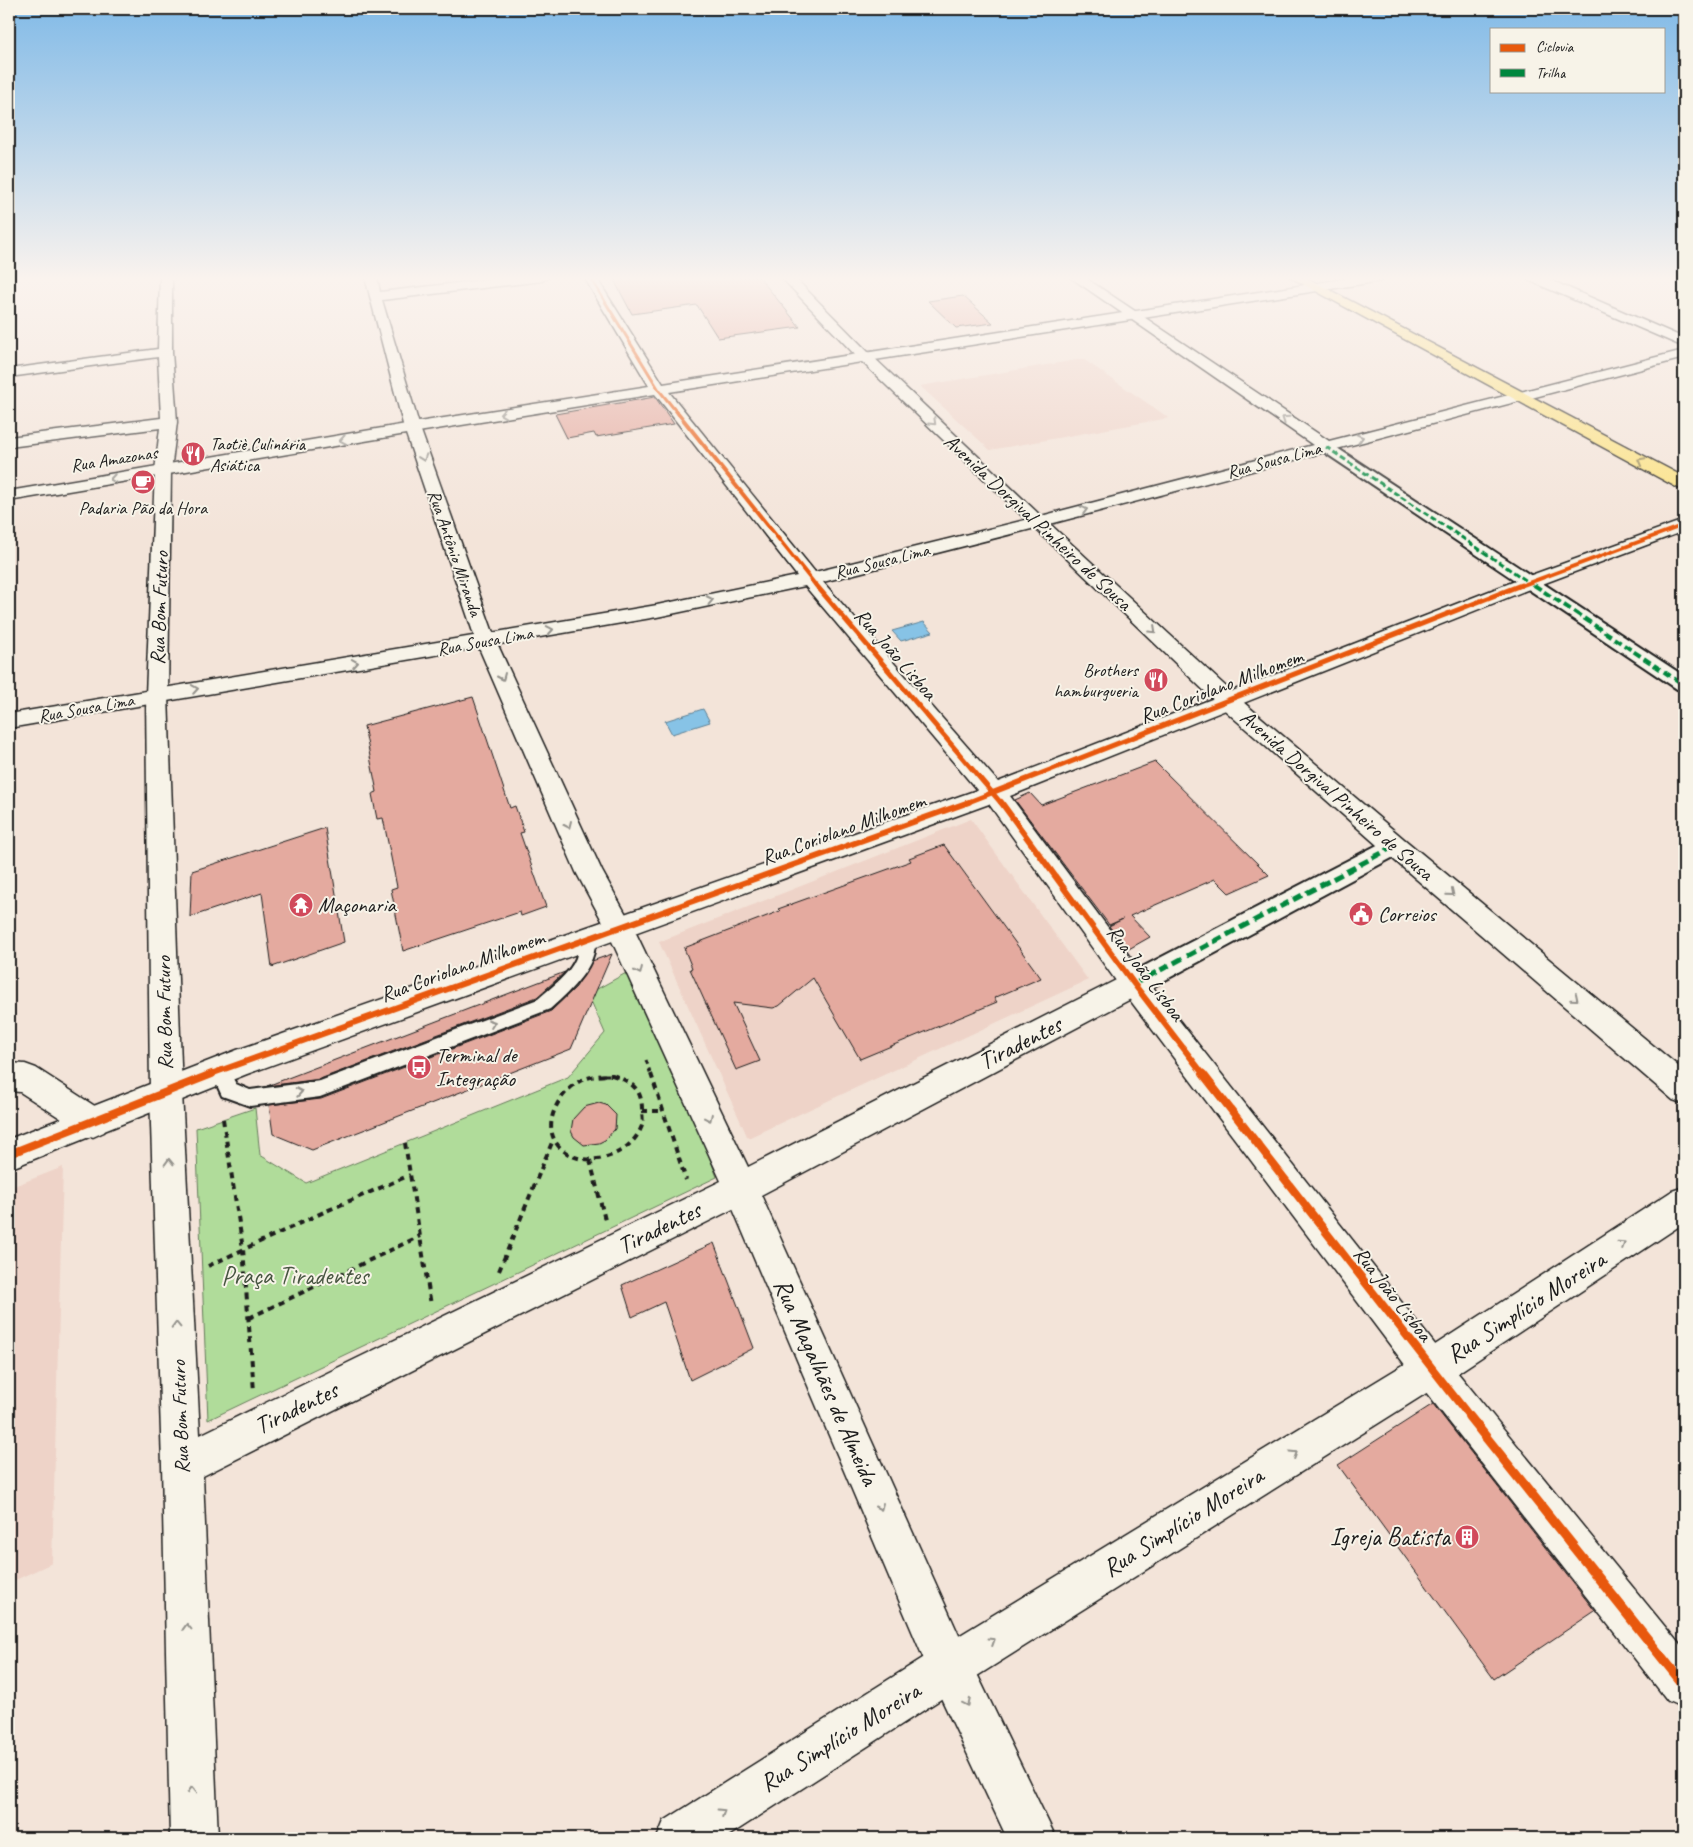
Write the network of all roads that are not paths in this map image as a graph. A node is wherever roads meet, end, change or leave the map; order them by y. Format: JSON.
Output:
{"nodes":[{"id":1,"x":82,"y":363,"type":"edge"},
{"id":2,"x":166,"y":363,"type":"edge"},
{"id":3,"x":394,"y":363,"type":"edge"},
{"id":4,"x":643,"y":363,"type":"edge"},
{"id":5,"x":826,"y":363,"type":"edge"},
{"id":6,"x":871,"y":363,"type":"edge"},
{"id":7,"x":1202,"y":363,"type":"edge"},
{"id":8,"x":1457,"y":363,"type":"edge"},
{"id":9,"x":1649,"y":363,"type":"edge"},
{"id":10,"x":9,"y":373,"type":"edge"},
{"id":11,"x":659,"y":390,"type":"junction"},
{"id":12,"x":1520,"y":397,"type":"junction"},
{"id":13,"x":169,"y":422,"type":"junction"},
{"id":14,"x":412,"y":428,"type":"junction"},
{"id":15,"x":9,"y":442,"type":"edge"},
{"id":16,"x":1326,"y":446,"type":"junction"},
{"id":17,"x":163,"y":470,"type":"junction"},
{"id":18,"x":1684,"y":484,"type":"edge"},
{"id":19,"x":9,"y":496,"type":"edge"},
{"id":20,"x":1037,"y":522,"type":"junction"},
{"id":21,"x":1684,"y":525,"type":"edge"},
{"id":22,"x":810,"y":578,"type":"junction"},
{"id":23,"x":1530,"y":582,"type":"junction"},
{"id":24,"x":486,"y":641,"type":"junction"},
{"id":25,"x":1684,"y":685,"type":"edge"},
{"id":26,"x":157,"y":695,"type":"junction"},
{"id":27,"x":1228,"y":700,"type":"junction"},
{"id":28,"x":9,"y":721,"type":"edge"},
{"id":29,"x":994,"y":793,"type":"junction"},
{"id":30,"x":1395,"y":846,"type":"junction"},
{"id":31,"x":602,"y":933,"type":"junction"},
{"id":32,"x":1134,"y":984,"type":"junction"},
{"id":33,"x":220,"y":1072,"type":"junction"},
{"id":34,"x":9,"y":1077,"type":"edge"},
{"id":35,"x":1684,"y":1090,"type":"edge"},
{"id":36,"x":166,"y":1092,"type":"junction"},
{"id":37,"x":93,"y":1122,"type":"junction"},
{"id":38,"x":9,"y":1154,"type":"edge"},
{"id":39,"x":741,"y":1188,"type":"junction"},
{"id":40,"x":1684,"y":1203,"type":"edge"},
{"id":41,"x":1431,"y":1369,"type":"junction"},
{"id":42,"x":182,"y":1465,"type":"junction"},
{"id":43,"x":950,"y":1667,"type":"junction"},
{"id":44,"x":1684,"y":1684,"type":"edge"},
{"id":45,"x":194,"y":1838,"type":"edge"},
{"id":46,"x":680,"y":1838,"type":"edge"},
{"id":47,"x":1032,"y":1838,"type":"edge"}],
"edges":[{"from":1,"to":10,"type":"street"},
{"from":2,"to":13,"type":"street","name":"Rua Bom Futuro"},
{"from":3,"to":14,"type":"street","name":"Rua Antônio Miranda"},
{"from":4,"to":11,"type":"street","name":"Rua João Lisboa"},
{"from":5,"to":11,"type":"street","name":"Rua Amazonas"},
{"from":6,"to":20,"type":"street","name":"Avenida Dorgival Pinheiro de Sousa","one_way":true},
{"from":16,"to":7,"type":"street","one_way":true},
{"from":8,"to":12,"type":"main road"},
{"from":9,"to":12,"type":"street","name":"Rua Sousa Lima"},
{"from":11,"to":14,"type":"street","name":"Rua Amazonas","one_way":true},
{"from":11,"to":22,"type":"street","name":"Rua João Lisboa"},
{"from":16,"to":12,"type":"street","name":"Rua Sousa Lima","one_way":true},
{"from":18,"to":12,"type":"main road","one_way":true},
{"from":13,"to":15,"type":"street"},
{"from":13,"to":17,"type":"street","name":"Rua Bom Futuro"},
{"from":14,"to":17,"type":"street","name":"Rua Amazonas","one_way":true},
{"from":14,"to":24,"type":"street","name":"Rua Antônio Miranda","one_way":true},
{"from":20,"to":16,"type":"street","name":"Rua Sousa Lima","one_way":true},
{"from":16,"to":23,"type":"street"},
{"from":17,"to":19,"type":"street","name":"Rua Amazonas","one_way":true},
{"from":17,"to":26,"type":"street","name":"Rua Bom Futuro"},
{"from":20,"to":22,"type":"street","name":"Rua Sousa Lima"},
{"from":20,"to":27,"type":"street","name":"Avenida Dorgival Pinheiro de Sousa","one_way":true},
{"from":21,"to":23,"type":"street","name":"Rua Coriolano Milhomem"},
{"from":24,"to":22,"type":"street","name":"Rua Sousa Lima","one_way":true},
{"from":22,"to":29,"type":"street","name":"Rua João Lisboa"},
{"from":23,"to":25,"type":"street"},
{"from":23,"to":27,"type":"street","name":"Rua Coriolano Milhomem"},
{"from":26,"to":24,"type":"street","name":"Rua Sousa Lima","one_way":true},
{"from":24,"to":31,"type":"street","name":"Rua Antônio Miranda","one_way":true},
{"from":26,"to":28,"type":"street","name":"Rua Sousa Lima"},
{"from":26,"to":36,"type":"street","name":"Rua Bom Futuro"},
{"from":27,"to":29,"type":"street","name":"Rua Coriolano Milhomem"},
{"from":27,"to":30,"type":"street","name":"Avenida Dorgival Pinheiro de Sousa"},
{"from":29,"to":31,"type":"street","name":"Rua Coriolano Milhomem"},
{"from":29,"to":32,"type":"street","name":"Rua João Lisboa"},
{"from":30,"to":32,"type":"street"},
{"from":30,"to":35,"type":"street","name":"Avenida Dorgival Pinheiro de Sousa","one_way":true},
{"from":31,"to":33,"type":"street","name":"Rua Coriolano Milhomem"},
{"from":33,"to":31,"type":"lane","one_way":true},
{"from":31,"to":39,"type":"street","name":"Rua Magalhães de Almeida","one_way":true},
{"from":32,"to":39,"type":"street","name":"Tiradentes"},
{"from":32,"to":41,"type":"street","name":"Rua João Lisboa"},
{"from":33,"to":36,"type":"street","name":"Rua Coriolano Milhomem"},
{"from":34,"to":37,"type":"street"},
{"from":36,"to":37,"type":"street","name":"Rua Coriolano Milhomem"},
{"from":42,"to":36,"type":"street","name":"Rua Bom Futuro","one_way":true},
{"from":37,"to":38,"type":"street","name":"Rua Coriolano Milhomem"},
{"from":39,"to":42,"type":"street","name":"Tiradentes"},
{"from":39,"to":43,"type":"street","name":"Rua Magalhães de Almeida","one_way":true},
{"from":41,"to":40,"type":"street","name":"Rua Simplício Moreira","one_way":true},
{"from":43,"to":41,"type":"street","name":"Rua Simplício Moreira","one_way":true},
{"from":41,"to":44,"type":"street","name":"Rua João Lisboa"},
{"from":45,"to":42,"type":"street","name":"Rua Bom Futuro","one_way":true},
{"from":46,"to":43,"type":"street","name":"Rua Simplício Moreira","one_way":true},
{"from":43,"to":47,"type":"street","name":"Rua Magalhães de Almeida","one_way":true}]}
